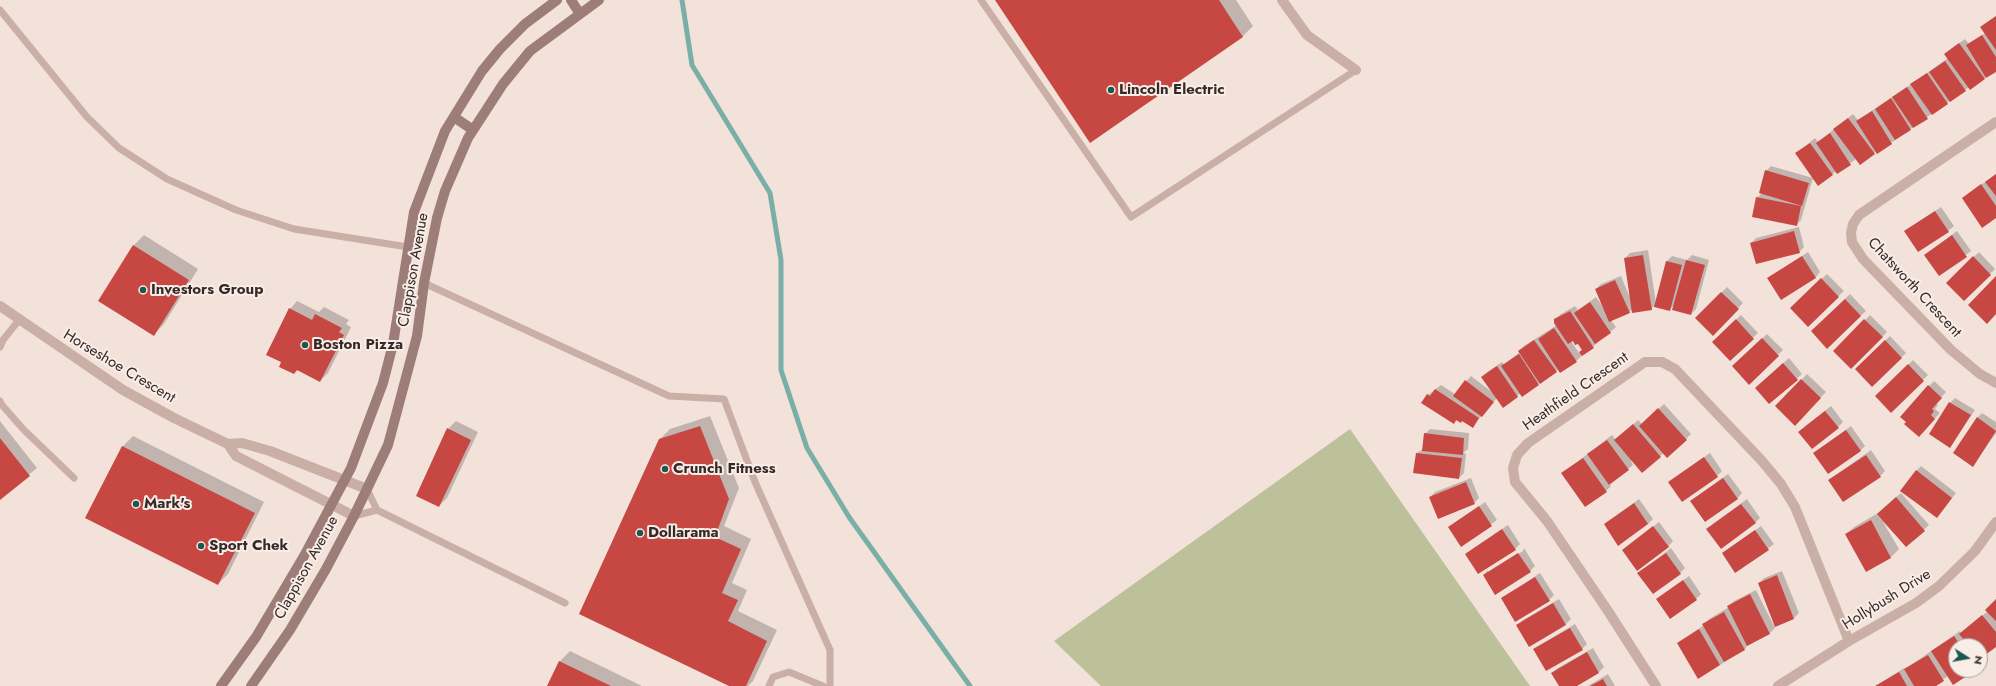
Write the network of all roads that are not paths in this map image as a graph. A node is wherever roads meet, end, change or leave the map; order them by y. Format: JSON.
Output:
{"nodes":[{"id":1,"x":557,"y":0,"type":"edge"},
{"id":2,"x":571,"y":0,"type":"edge"},
{"id":3,"x":599,"y":0,"type":"edge"},
{"id":4,"x":981,"y":0,"type":"edge"},
{"id":5,"x":1282,"y":0,"type":"edge"},
{"id":6,"x":0,"y":10,"type":"edge"},
{"id":7,"x":580,"y":14,"type":"junction"},
{"id":8,"x":1356,"y":70,"type":"joint"},
{"id":9,"x":454,"y":117,"type":"junction"},
{"id":10,"x":1996,"y":122,"type":"edge"},
{"id":11,"x":473,"y":130,"type":"junction"},
{"id":12,"x":408,"y":247,"type":"junction"},
{"id":13,"x":424,"y":283,"type":"junction"},
{"id":14,"x":0,"y":306,"type":"edge"},
{"id":15,"x":19,"y":320,"type":"junction"},
{"id":16,"x":0,"y":347,"type":"edge"},
{"id":17,"x":1996,"y":383,"type":"edge"},
{"id":18,"x":0,"y":401,"type":"edge"},
{"id":19,"x":228,"y":444,"type":"junction"},
{"id":20,"x":74,"y":478,"type":"dead end"},
{"id":21,"x":344,"y":481,"type":"junction"},
{"id":22,"x":367,"y":489,"type":"junction"},
{"id":23,"x":332,"y":505,"type":"junction"},
{"id":24,"x":377,"y":510,"type":"junction"},
{"id":25,"x":354,"y":516,"type":"junction"},
{"id":26,"x":1996,"y":522,"type":"edge"},
{"id":27,"x":565,"y":604,"type":"dead end"},
{"id":28,"x":1849,"y":641,"type":"junction"},
{"id":29,"x":221,"y":686,"type":"edge"},
{"id":30,"x":251,"y":686,"type":"edge"},
{"id":31,"x":769,"y":686,"type":"edge"},
{"id":32,"x":823,"y":686,"type":"edge"},
{"id":33,"x":830,"y":686,"type":"edge"},
{"id":34,"x":1656,"y":686,"type":"edge"},
{"id":35,"x":1778,"y":686,"type":"edge"}],
"edges":[{"from":1,"to":9,"type":"main road","name":"Clappison Avenue"},
{"from":2,"to":7,"type":"main road"},
{"from":3,"to":7,"type":"main road","name":"Clappison Avenue"},
{"from":4,"to":8,"type":"lane"},
{"from":5,"to":8,"type":"street"},
{"from":6,"to":12,"type":"lane"},
{"from":7,"to":11,"type":"main road","name":"Clappison Avenue"},
{"from":9,"to":11,"type":"main road"},
{"from":9,"to":12,"type":"main road","name":"Clappison Avenue"},
{"from":10,"to":17,"type":"street","name":"Chatsworth Crescent"},
{"from":11,"to":13,"type":"main road","name":"Clappison Avenue"},
{"from":12,"to":21,"type":"main road","name":"Clappison Avenue"},
{"from":13,"to":22,"type":"main road","name":"Clappison Avenue"},
{"from":13,"to":33,"type":"lane"},
{"from":14,"to":15,"type":"street","name":"Horseshoe Crescent"},
{"from":15,"to":16,"type":"lane"},
{"from":15,"to":19,"type":"street","name":"Horseshoe Crescent"},
{"from":18,"to":20,"type":"lane"},
{"from":19,"to":21,"type":"street","name":"Horseshoe Crescent"},
{"from":19,"to":23,"type":"street","name":"Horseshoe Crescent"},
{"from":21,"to":22,"type":"street","name":"Horseshoe Crescent"},
{"from":21,"to":23,"type":"main road","name":"Clappison Avenue"},
{"from":22,"to":24,"type":"lane"},
{"from":22,"to":25,"type":"main road","name":"Clappison Avenue"},
{"from":23,"to":25,"type":"street","name":"Horseshoe Crescent"},
{"from":23,"to":29,"type":"main road","name":"Clappison Avenue"},
{"from":24,"to":25,"type":"lane"},
{"from":24,"to":27,"type":"lane"},
{"from":25,"to":30,"type":"main road","name":"Clappison Avenue"},
{"from":26,"to":28,"type":"street","name":"Hollybush Drive"},
{"from":28,"to":34,"type":"street","name":"Heathfield Crescent"},
{"from":28,"to":35,"type":"street","name":"Hollybush Drive"},
{"from":31,"to":32,"type":"lane"}]}
